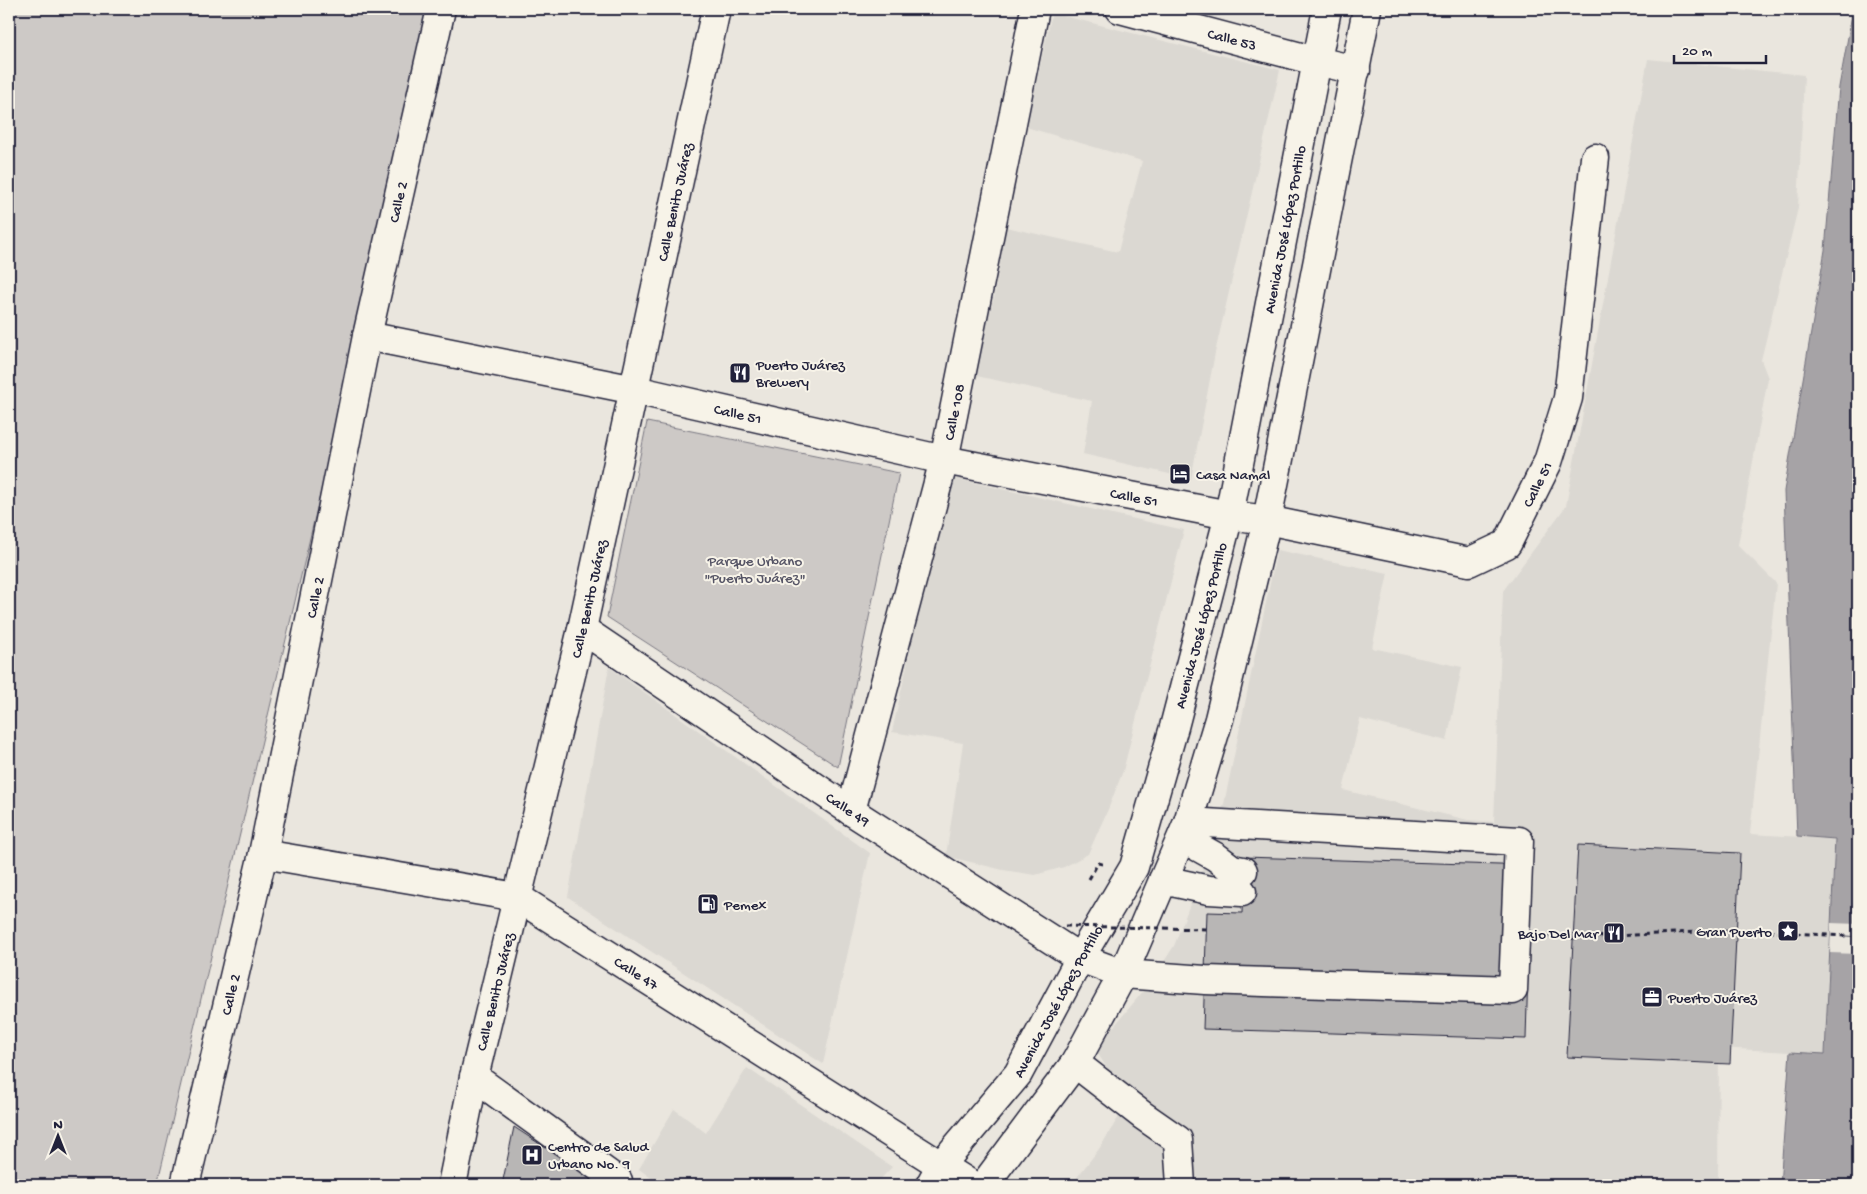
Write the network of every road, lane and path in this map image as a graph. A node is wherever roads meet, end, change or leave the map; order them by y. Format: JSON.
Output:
{"nodes":[{"id":1,"x":442,"y":9,"type":"edge"},
{"id":2,"x":716,"y":9,"type":"edge"},
{"id":3,"x":1035,"y":9,"type":"edge"},
{"id":4,"x":1120,"y":9,"type":"edge"},
{"id":5,"x":1327,"y":9,"type":"edge"},
{"id":6,"x":1367,"y":9,"type":"edge"},
{"id":7,"x":1316,"y":62,"type":"junction"},
{"id":8,"x":1356,"y":70,"type":"junction"},
{"id":9,"x":1595,"y":158,"type":"dead end"},
{"id":10,"x":367,"y":336,"type":"junction"},
{"id":11,"x":635,"y":390,"type":"junction"},
{"id":12,"x":944,"y":460,"type":"junction"},
{"id":13,"x":1229,"y":516,"type":"junction"},
{"id":14,"x":1267,"y":520,"type":"junction"},
{"id":15,"x":582,"y":629,"type":"junction"},
{"id":16,"x":852,"y":811,"type":"junction"},
{"id":17,"x":1176,"y":850,"type":"junction"},
{"id":18,"x":263,"y":854,"type":"junction"},
{"id":19,"x":516,"y":897,"type":"junction"},
{"id":20,"x":1065,"y":926,"type":"dead end"},
{"id":21,"x":1207,"y":930,"type":"dead end"},
{"id":22,"x":1846,"y":936,"type":"dead end"},
{"id":23,"x":1516,"y":937,"type":"junction"},
{"id":24,"x":1080,"y":958,"type":"junction"},
{"id":25,"x":1123,"y":974,"type":"junction"},
{"id":26,"x":1075,"y":1063,"type":"junction"},
{"id":27,"x":474,"y":1077,"type":"junction"},
{"id":28,"x":935,"y":1175,"type":"edge"},
{"id":29,"x":185,"y":1185,"type":"edge"},
{"id":30,"x":452,"y":1185,"type":"edge"},
{"id":31,"x":613,"y":1185,"type":"edge"},
{"id":32,"x":972,"y":1185,"type":"edge"},
{"id":33,"x":984,"y":1185,"type":"edge"},
{"id":34,"x":1181,"y":1185,"type":"edge"}],
"edges":[{"from":1,"to":10,"type":"street","name":"Calle 2"},
{"from":2,"to":11,"type":"street","name":"Calle Benito Juárez"},
{"from":3,"to":12,"type":"street","name":"Calle 108"},
{"from":4,"to":7,"type":"street","name":"Calle 53"},
{"from":5,"to":7,"type":"street","name":"Avenida José López Portillo"},
{"from":6,"to":8,"type":"street"},
{"from":7,"to":8,"type":"street","name":"Calle 53"},
{"from":7,"to":13,"type":"street","name":"Avenida José López Portillo"},
{"from":8,"to":14,"type":"street"},
{"from":9,"to":14,"type":"street","name":"Calle 51"},
{"from":10,"to":11,"type":"street","name":"Calle 51"},
{"from":10,"to":18,"type":"street","name":"Calle 2"},
{"from":11,"to":12,"type":"street","name":"Calle 51"},
{"from":11,"to":15,"type":"street","name":"Calle Benito Juárez"},
{"from":12,"to":13,"type":"street","name":"Calle 51"},
{"from":12,"to":16,"type":"street","name":"Calle 108"},
{"from":13,"to":14,"type":"street","name":"Calle 51"},
{"from":13,"to":24,"type":"street","name":"Avenida José López Portillo"},
{"from":14,"to":17,"type":"street"},
{"from":15,"to":16,"type":"street","name":"Calle 49"},
{"from":15,"to":19,"type":"street","name":"Calle Benito Juárez"},
{"from":16,"to":24,"type":"street","name":"Calle 49"},
{"from":17,"to":17,"type":"street"},
{"from":17,"to":23,"type":"street"},
{"from":17,"to":25,"type":"street"},
{"from":18,"to":19,"type":"street","name":"Calle 47"},
{"from":18,"to":29,"type":"street","name":"Calle 2"},
{"from":19,"to":27,"type":"street","name":"Calle Benito Juárez"},
{"from":19,"to":28,"type":"street","name":"Calle 47"},
{"from":20,"to":21,"type":"path","bridge":true},
{"from":22,"to":23,"type":"path"},
{"from":23,"to":25,"type":"street","name":"Calle 49"},
{"from":24,"to":25,"type":"street","name":"Calle 49"},
{"from":24,"to":28,"type":"street","name":"Avenida José López Portillo"},
{"from":25,"to":26,"type":"street"},
{"from":26,"to":33,"type":"street"},
{"from":26,"to":34,"type":"street"},
{"from":27,"to":30,"type":"street","name":"Calle Benito Juárez"},
{"from":27,"to":31,"type":"street"},
{"from":28,"to":32,"type":"street","name":"Calle 47"}]}
